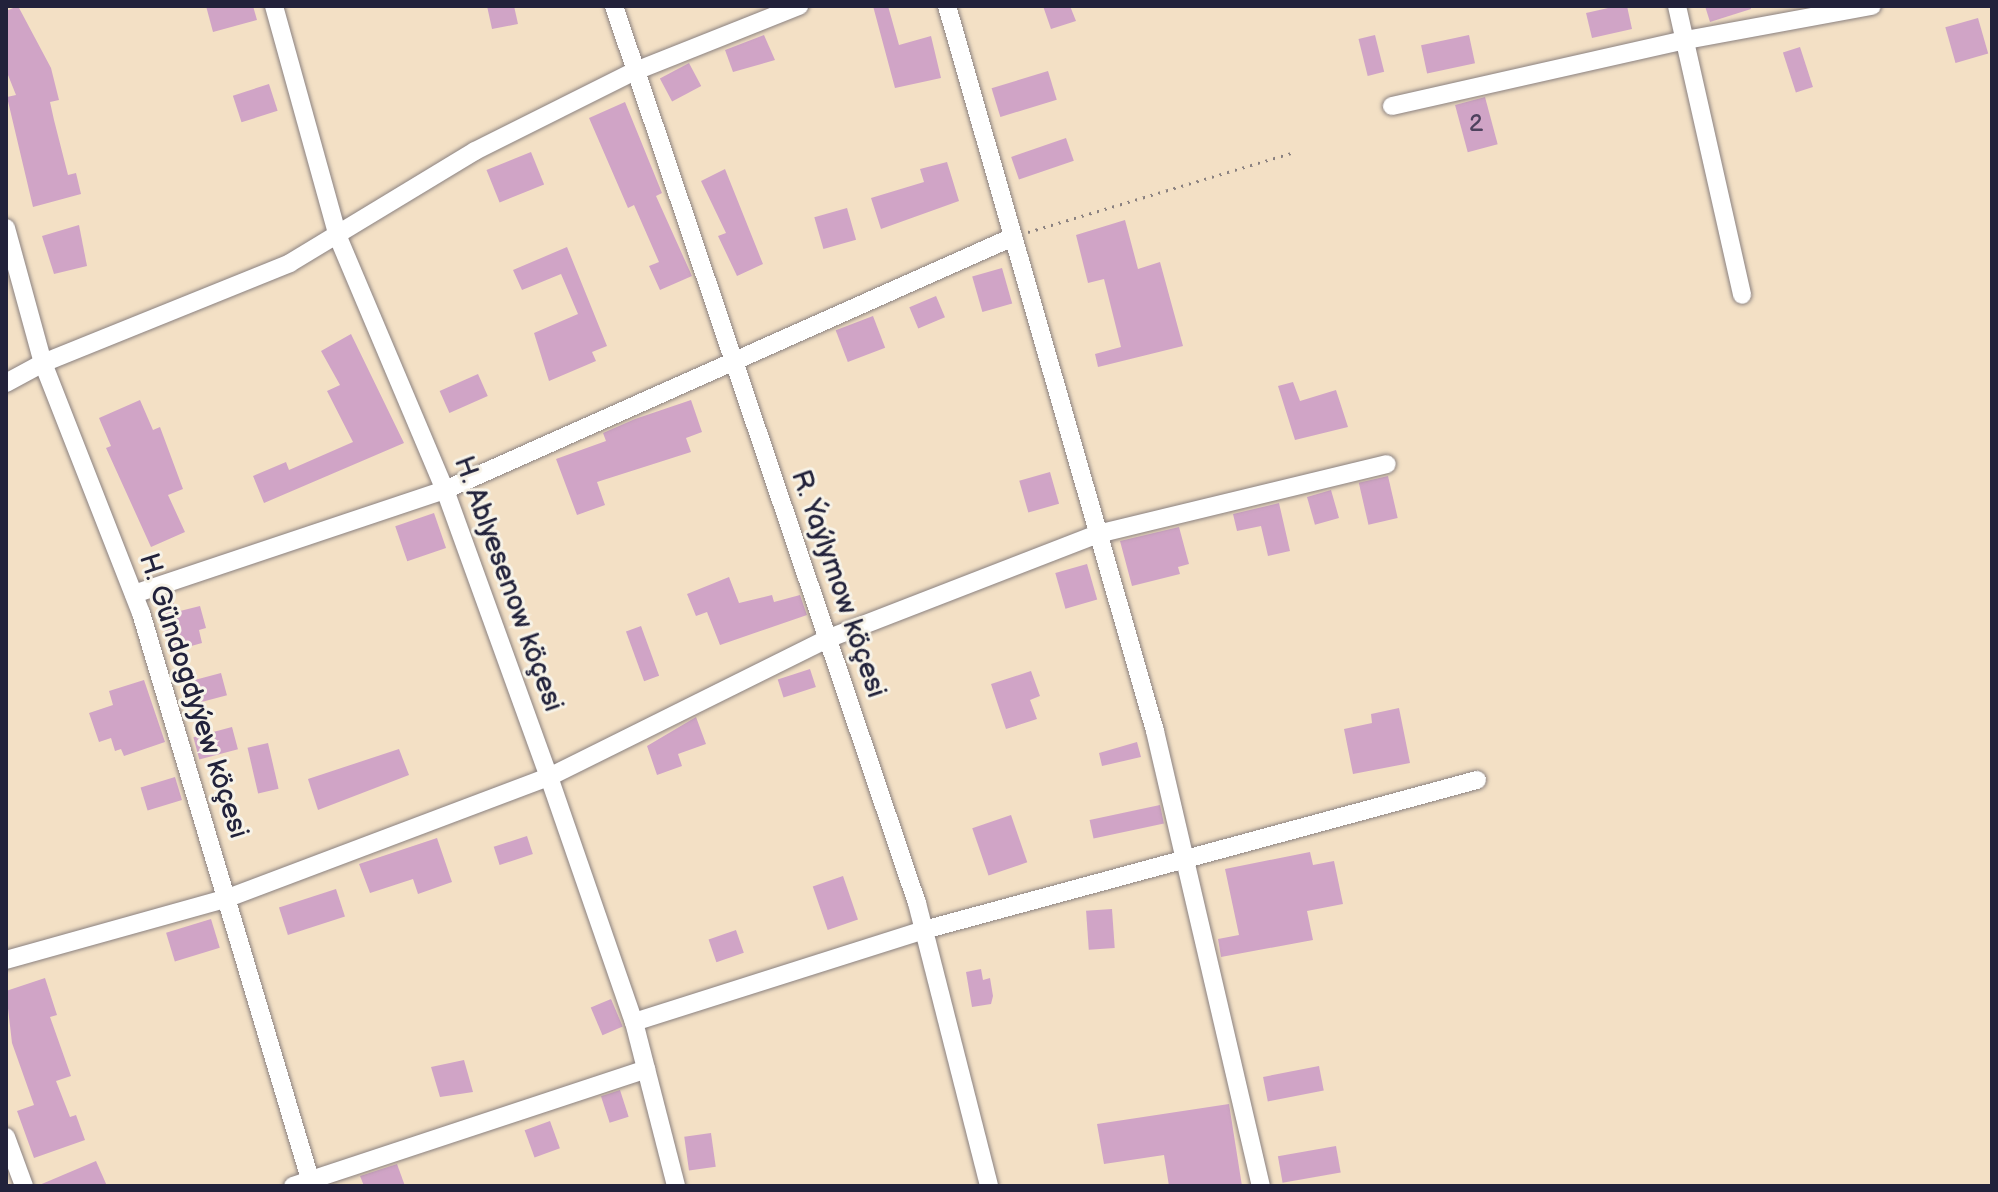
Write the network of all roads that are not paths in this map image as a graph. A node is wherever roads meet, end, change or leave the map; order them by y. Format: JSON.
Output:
{"nodes":[{"id":1,"x":274,"y":6,"type":"edge"},
{"id":2,"x":614,"y":6,"type":"edge"},
{"id":3,"x":799,"y":6,"type":"edge"},
{"id":4,"x":947,"y":6,"type":"edge"},
{"id":5,"x":1677,"y":6,"type":"edge"},
{"id":6,"x":1872,"y":6,"type":"edge"},
{"id":7,"x":1686,"y":40,"type":"junction"},
{"id":8,"x":633,"y":72,"type":"junction"},
{"id":9,"x":1392,"y":106,"type":"dead end"},
{"id":10,"x":6,"y":228,"type":"edge"},
{"id":11,"x":338,"y":237,"type":"junction"},
{"id":12,"x":1013,"y":237,"type":"junction"},
{"id":13,"x":1742,"y":295,"type":"dead end"},
{"id":14,"x":731,"y":359,"type":"junction"},
{"id":15,"x":43,"y":363,"type":"junction"},
{"id":16,"x":6,"y":383,"type":"edge"},
{"id":17,"x":1387,"y":464,"type":"dead end"},
{"id":18,"x":445,"y":490,"type":"junction"},
{"id":19,"x":1098,"y":534,"type":"junction"},
{"id":20,"x":134,"y":594,"type":"junction"},
{"id":21,"x":827,"y":639,"type":"junction"},
{"id":22,"x":549,"y":777,"type":"junction"},
{"id":23,"x":1477,"y":780,"type":"dead end"},
{"id":24,"x":1185,"y":859,"type":"junction"},
{"id":25,"x":228,"y":898,"type":"junction"},
{"id":26,"x":924,"y":930,"type":"junction"},
{"id":27,"x":6,"y":960,"type":"edge"},
{"id":28,"x":634,"y":1022,"type":"junction"},
{"id":29,"x":646,"y":1069,"type":"junction"},
{"id":30,"x":6,"y":1137,"type":"edge"},
{"id":31,"x":305,"y":1184,"type":"edge"},
{"id":32,"x":24,"y":1186,"type":"edge"},
{"id":33,"x":676,"y":1186,"type":"edge"},
{"id":34,"x":989,"y":1186,"type":"edge"},
{"id":35,"x":1261,"y":1186,"type":"edge"}],
"edges":[{"from":1,"to":11,"type":"street","name":"H. Ablyesenow köçesi"},
{"from":2,"to":8,"type":"street","name":"R. Ýaýlymow köçesi"},
{"from":3,"to":8,"type":"street"},
{"from":4,"to":12,"type":"street"},
{"from":5,"to":7,"type":"street"},
{"from":6,"to":7,"type":"street"},
{"from":7,"to":9,"type":"street"},
{"from":7,"to":13,"type":"street"},
{"from":8,"to":11,"type":"street"},
{"from":8,"to":14,"type":"street","name":"R. Ýaýlymow köçesi"},
{"from":10,"to":15,"type":"street","name":"H. Gündogdyýew köçesi"},
{"from":11,"to":15,"type":"street"},
{"from":11,"to":18,"type":"street","name":"H. Ablyesenow köçesi"},
{"from":12,"to":14,"type":"street"},
{"from":12,"to":19,"type":"street"},
{"from":14,"to":18,"type":"street"},
{"from":14,"to":21,"type":"street","name":"R. Ýaýlymow köçesi"},
{"from":15,"to":16,"type":"street"},
{"from":15,"to":20,"type":"street","name":"H. Gündogdyýew köçesi"},
{"from":17,"to":19,"type":"street"},
{"from":18,"to":20,"type":"street"},
{"from":18,"to":22,"type":"street","name":"H. Ablyesenow köçesi"},
{"from":19,"to":21,"type":"street"},
{"from":19,"to":24,"type":"street"},
{"from":20,"to":25,"type":"street","name":"H. Gündogdyýew köçesi"},
{"from":21,"to":22,"type":"street"},
{"from":21,"to":26,"type":"street","name":"R. Ýaýlymow köçesi"},
{"from":22,"to":25,"type":"street"},
{"from":22,"to":28,"type":"street","name":"H. Ablyesenow köçesi"},
{"from":23,"to":24,"type":"street"},
{"from":24,"to":26,"type":"street"},
{"from":24,"to":35,"type":"street"},
{"from":25,"to":27,"type":"street"},
{"from":25,"to":31,"type":"street","name":"H. Gündogdyýew köçesi"},
{"from":26,"to":28,"type":"street"},
{"from":26,"to":34,"type":"street","name":"R. Ýaýlymow köçesi"},
{"from":28,"to":29,"type":"street","name":"H. Ablyesenow köçesi"},
{"from":29,"to":31,"type":"street"},
{"from":29,"to":33,"type":"street","name":"H. Ablyesenow köçesi"},
{"from":30,"to":32,"type":"street"}]}
